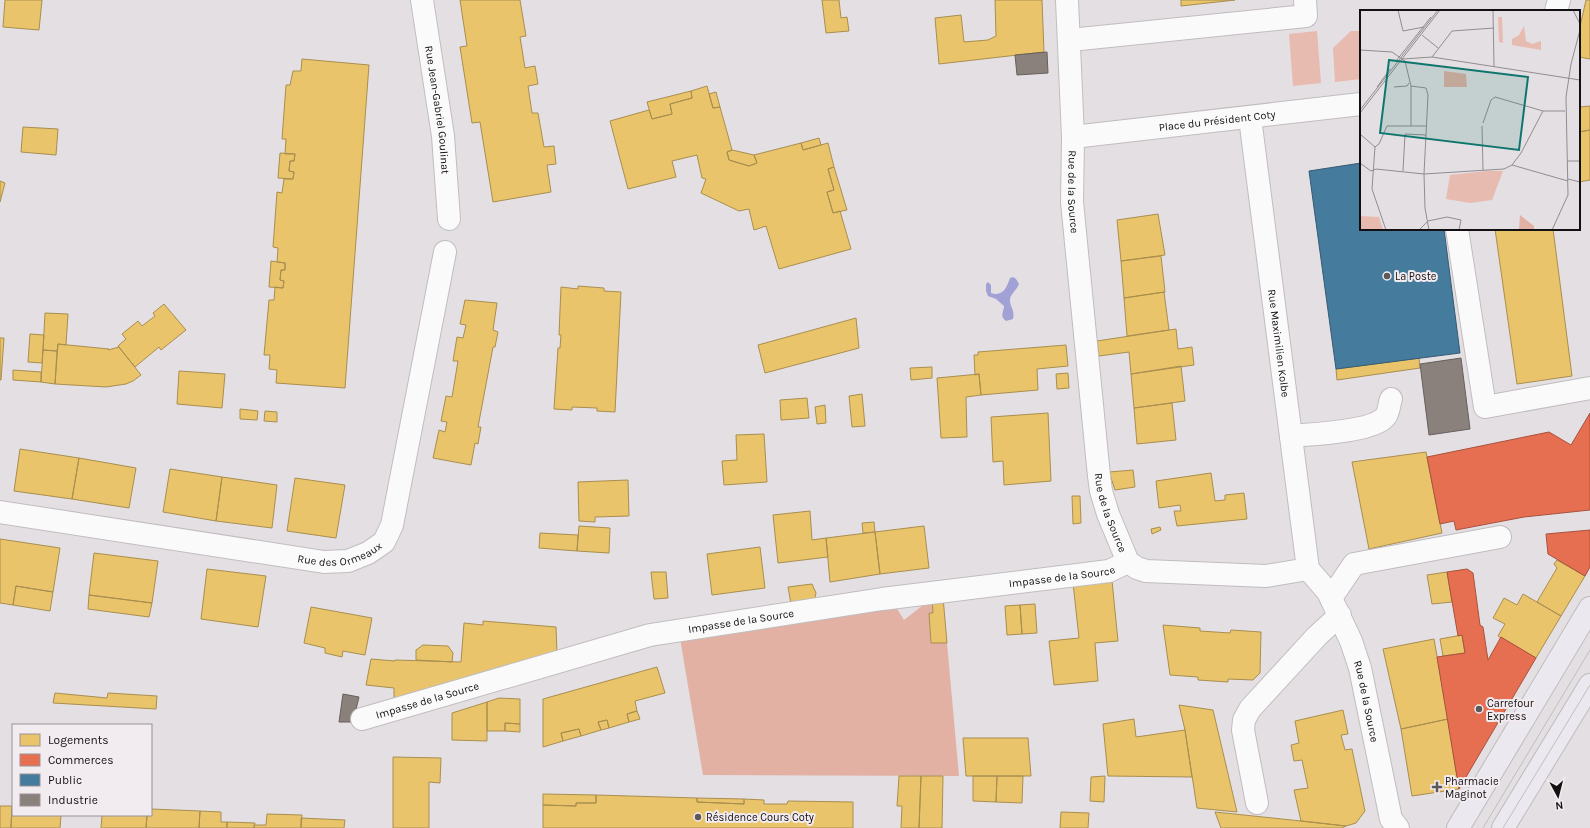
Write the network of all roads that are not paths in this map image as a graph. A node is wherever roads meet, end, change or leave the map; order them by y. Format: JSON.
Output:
{"nodes":[{"id":1,"x":422,"y":0,"type":"edge"},
{"id":2,"x":1067,"y":0,"type":"edge"},
{"id":3,"x":1305,"y":0,"type":"edge"},
{"id":4,"x":1559,"y":0,"type":"edge"},
{"id":5,"x":1556,"y":10,"type":"edge"},
{"id":6,"x":1070,"y":40,"type":"junction"},
{"id":7,"x":1360,"y":104,"type":"edge"},
{"id":8,"x":1250,"y":118,"type":"junction"},
{"id":9,"x":1073,"y":137,"type":"junction"},
{"id":10,"x":449,"y":219,"type":"dead end"},
{"id":11,"x":1457,"y":230,"type":"edge"},
{"id":12,"x":445,"y":252,"type":"dead end"},
{"id":13,"x":1590,"y":388,"type":"edge"},
{"id":14,"x":1391,"y":399,"type":"dead end"},
{"id":15,"x":1291,"y":436,"type":"junction"},
{"id":16,"x":0,"y":512,"type":"edge"},
{"id":17,"x":1500,"y":537,"type":"dead end"},
{"id":18,"x":1128,"y":562,"type":"junction"},
{"id":19,"x":1308,"y":569,"type":"junction"},
{"id":20,"x":1335,"y":607,"type":"junction"},
{"id":21,"x":1590,"y":608,"type":"edge"},
{"id":22,"x":1590,"y":685,"type":"edge"},
{"id":23,"x":362,"y":718,"type":"dead end"},
{"id":24,"x":1257,"y":803,"type":"dead end"},
{"id":25,"x":1398,"y":828,"type":"edge"},
{"id":26,"x":1458,"y":828,"type":"edge"},
{"id":27,"x":1503,"y":828,"type":"edge"}],
"edges":[{"from":1,"to":10,"type":"street","name":"Rue Jean-Gabriel Goulinat"},
{"from":2,"to":6,"type":"street","name":"Rue de la Source"},
{"from":3,"to":6,"type":"street"},
{"from":4,"to":5,"type":"street"},
{"from":6,"to":9,"type":"street","name":"Rue de la Source"},
{"from":7,"to":8,"type":"street","name":"Place du Président Coty"},
{"from":8,"to":9,"type":"street","name":"Place du Président Coty"},
{"from":8,"to":15,"type":"street","name":"Rue Maximilien Kolbe"},
{"from":9,"to":18,"type":"street","name":"Rue de la Source"},
{"from":11,"to":13,"type":"street"},
{"from":12,"to":16,"type":"street","name":"Rue des Ormeaux"},
{"from":14,"to":15,"type":"street"},
{"from":15,"to":19,"type":"street","name":"Rue Maximilien Kolbe"},
{"from":17,"to":20,"type":"street"},
{"from":18,"to":19,"type":"street","name":"Rue de la Source"},
{"from":18,"to":23,"type":"street","name":"Impasse de la Source"},
{"from":19,"to":20,"type":"street","name":"Rue de la Source"},
{"from":20,"to":24,"type":"street"},
{"from":20,"to":25,"type":"street","name":"Rue de la Source"},
{"from":21,"to":26,"type":"main road"},
{"from":22,"to":27,"type":"main road"}]}
